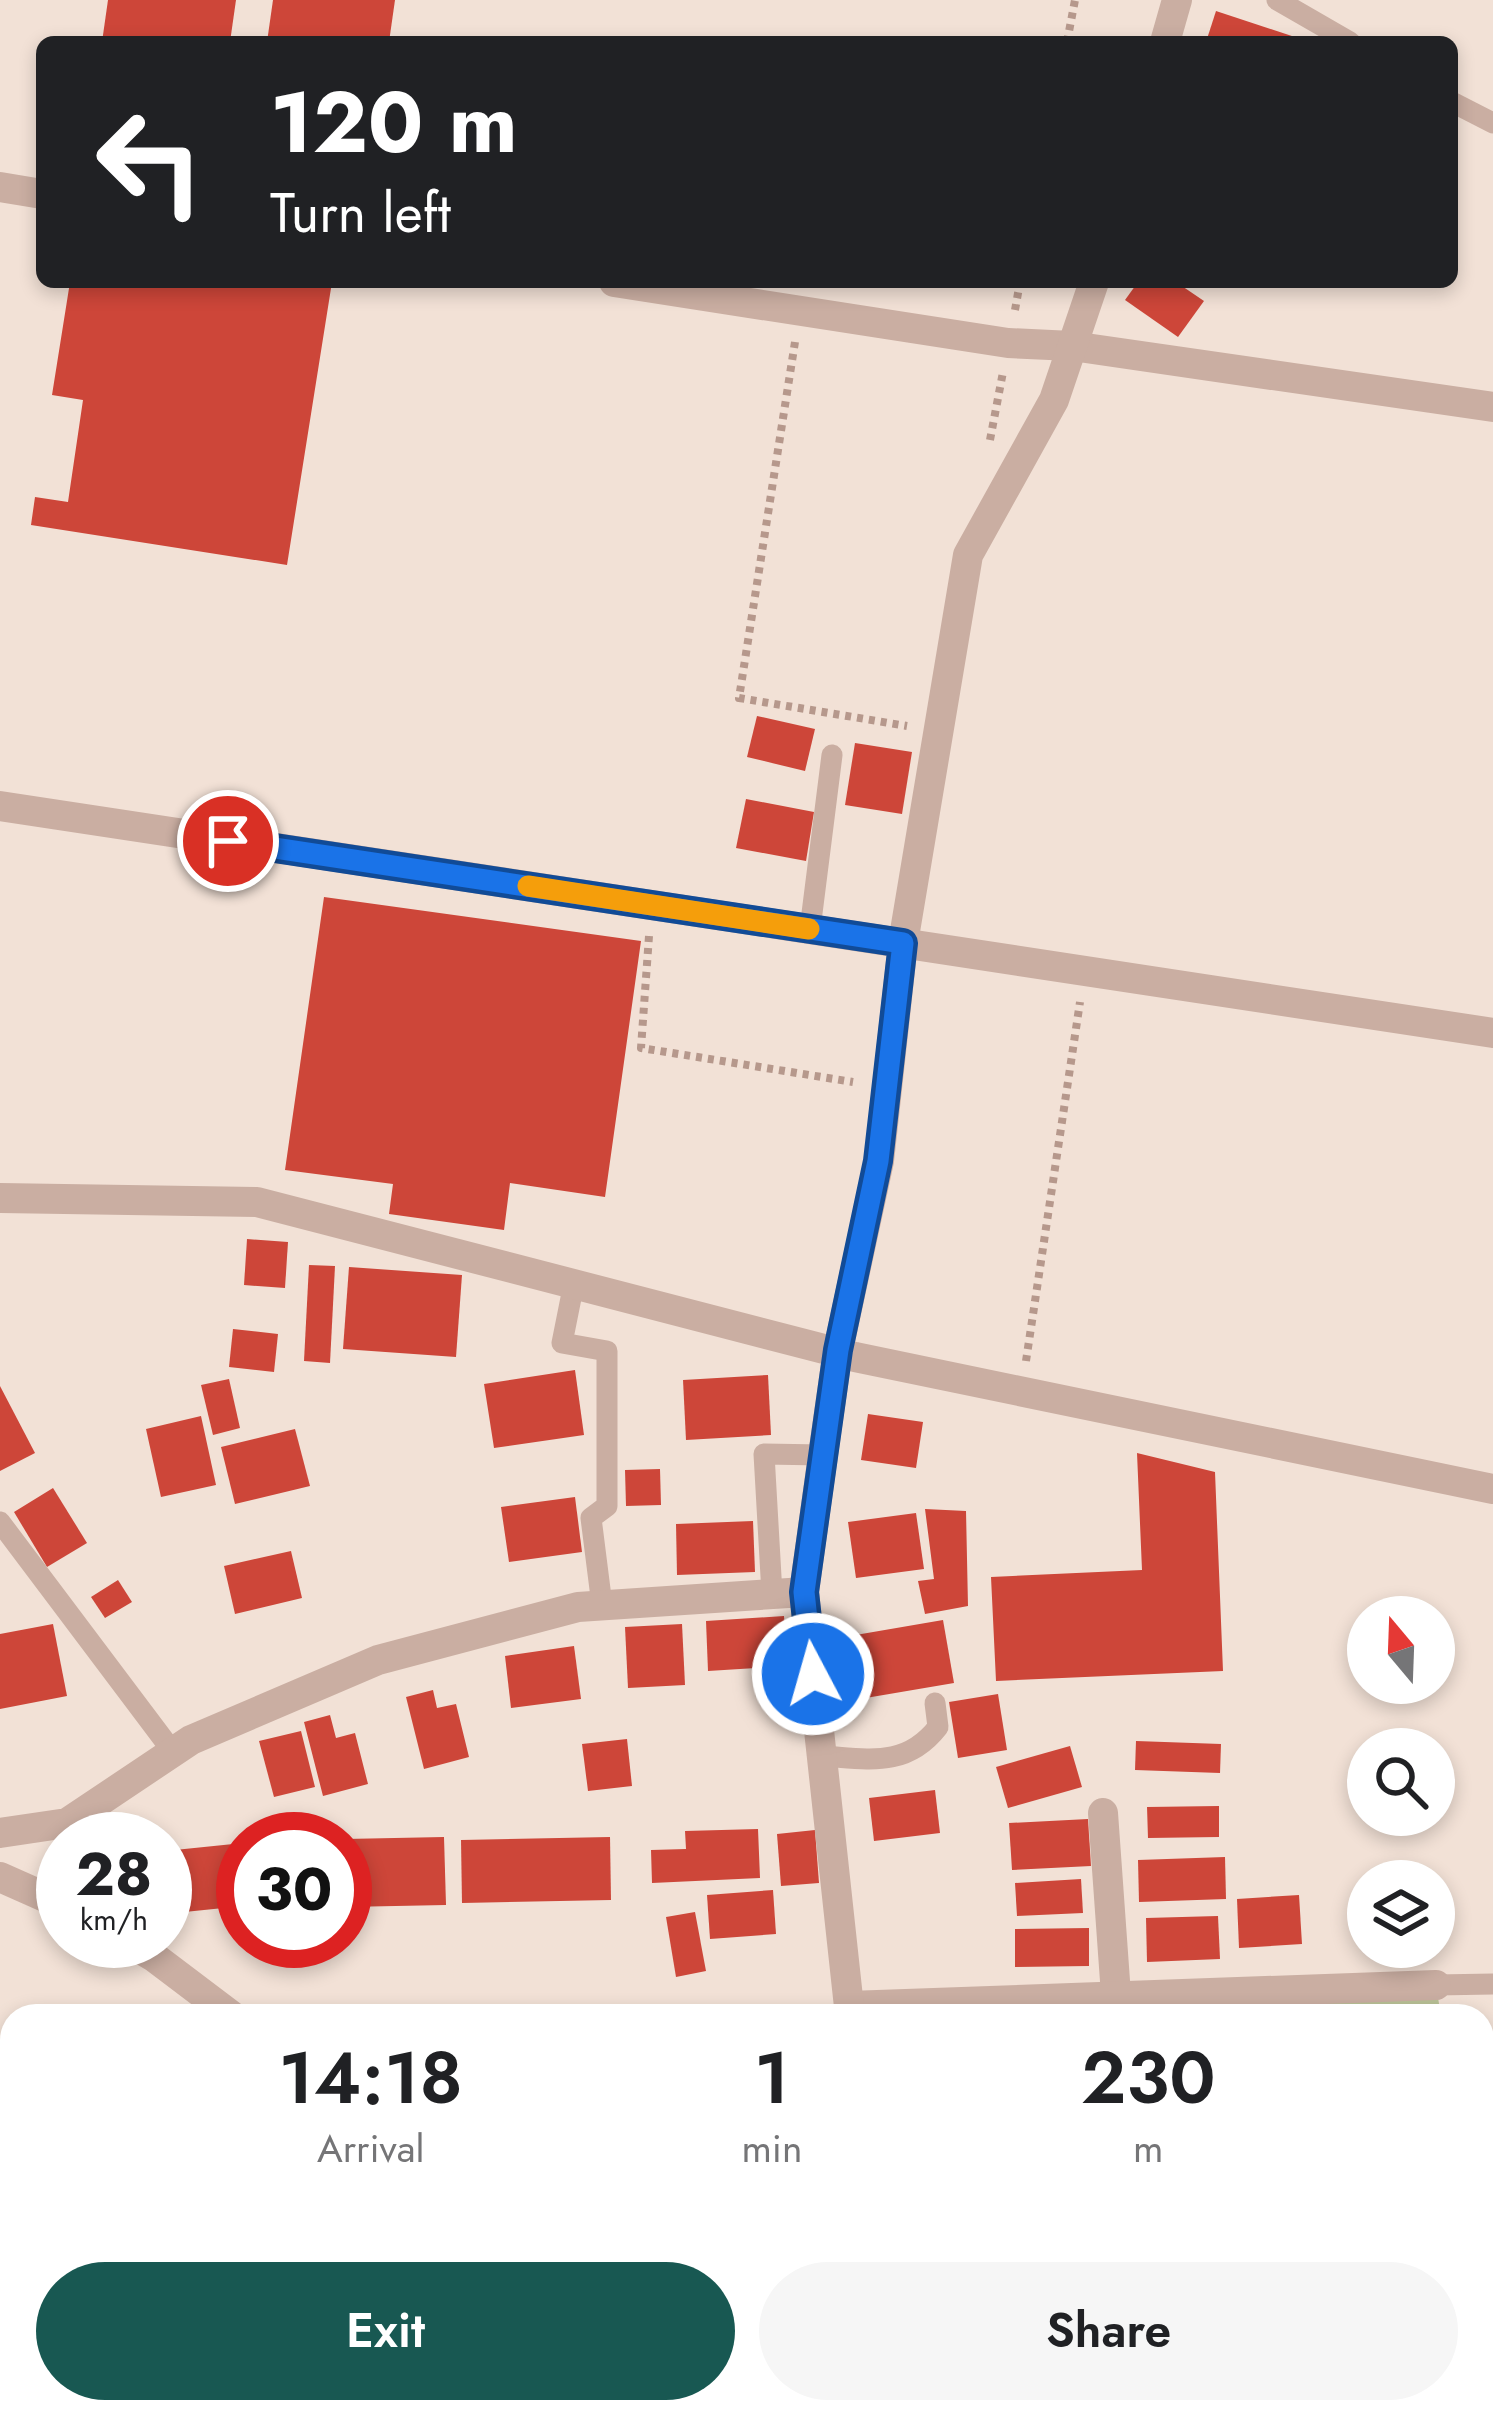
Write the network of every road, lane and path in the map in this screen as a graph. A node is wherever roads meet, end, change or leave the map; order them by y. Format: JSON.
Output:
{"nodes":[{"id":1,"x":1075,"y":0,"type":"edge"},
{"id":2,"x":1177,"y":0,"type":"edge"},
{"id":3,"x":1277,"y":0,"type":"edge"},
{"id":4,"x":1067,"y":36,"type":"edge"},
{"id":5,"x":1167,"y":36,"type":"edge"},
{"id":6,"x":1340,"y":36,"type":"edge"},
{"id":7,"x":1458,"y":105,"type":"edge"},
{"id":8,"x":1493,"y":123,"type":"edge"},
{"id":9,"x":0,"y":187,"type":"edge"},
{"id":10,"x":36,"y":193,"type":"edge"},
{"id":11,"x":652,"y":288,"type":"edge"},
{"id":12,"x":1092,"y":288,"type":"edge"},
{"id":13,"x":800,"y":311,"type":"junction"},
{"id":14,"x":1072,"y":346,"type":"junction"},
{"id":15,"x":1493,"y":407,"type":"edge"},
{"id":16,"x":938,"y":731,"type":"junction"},
{"id":17,"x":832,"y":755,"type":"dead end"},
{"id":18,"x":0,"y":806,"type":"edge"},
{"id":19,"x":652,"y":905,"type":"junction"},
{"id":20,"x":810,"y":929,"type":"junction"},
{"id":21,"x":903,"y":943,"type":"junction"},
{"id":22,"x":1084,"y":971,"type":"junction"},
{"id":23,"x":1493,"y":1033,"type":"edge"},
{"id":24,"x":887,"y":1088,"type":"junction"},
{"id":25,"x":0,"y":1198,"type":"edge"},
{"id":26,"x":574,"y":1283,"type":"junction"},
{"id":27,"x":838,"y":1350,"type":"junction"},
{"id":28,"x":1021,"y":1391,"type":"junction"},
{"id":29,"x":823,"y":1455,"type":"junction"},
{"id":30,"x":1493,"y":1489,"type":"edge"},
{"id":31,"x":0,"y":1522,"type":"edge"},
{"id":32,"x":804,"y":1592,"type":"junction"},
{"id":33,"x":772,"y":1594,"type":"junction"},
{"id":34,"x":602,"y":1605,"type":"junction"},
{"id":35,"x":935,"y":1703,"type":"dead end"},
{"id":36,"x":173,"y":1752,"type":"junction"},
{"id":37,"x":822,"y":1756,"type":"junction"},
{"id":38,"x":1103,"y":1813,"type":"dead end"},
{"id":39,"x":0,"y":1833,"type":"edge"},
{"id":40,"x":0,"y":1877,"type":"edge"},
{"id":41,"x":36,"y":1893,"type":"edge"},
{"id":42,"x":169,"y":1968,"type":"edge"},
{"id":43,"x":1436,"y":1984,"type":"joint"},
{"id":44,"x":1493,"y":1984,"type":"edge"},
{"id":45,"x":1097,"y":2002,"type":"edge"},
{"id":46,"x":216,"y":2004,"type":"edge"},
{"id":47,"x":848,"y":2004,"type":"edge"},
{"id":48,"x":1042,"y":2004,"type":"edge"}],
"edges":[{"from":1,"to":4,"type":"path"},
{"from":2,"to":5,"type":"street"},
{"from":3,"to":6,"type":"lane"},
{"from":7,"to":8,"type":"lane"},
{"from":9,"to":10,"type":"street"},
{"from":11,"to":13,"type":"street"},
{"from":12,"to":14,"type":"street"},
{"from":13,"to":14,"type":"street"},
{"from":13,"to":16,"type":"path"},
{"from":14,"to":15,"type":"street"},
{"from":14,"to":16,"type":"street"},
{"from":16,"to":21,"type":"street"},
{"from":17,"to":20,"type":"lane"},
{"from":18,"to":19,"type":"street"},
{"from":19,"to":20,"type":"street"},
{"from":19,"to":24,"type":"path"},
{"from":20,"to":21,"type":"street"},
{"from":21,"to":22,"type":"street"},
{"from":21,"to":24,"type":"street"},
{"from":22,"to":23,"type":"street"},
{"from":22,"to":28,"type":"path"},
{"from":24,"to":27,"type":"street"},
{"from":25,"to":26,"type":"street"},
{"from":26,"to":27,"type":"street"},
{"from":26,"to":34,"type":"lane"},
{"from":27,"to":28,"type":"street"},
{"from":27,"to":29,"type":"street"},
{"from":28,"to":30,"type":"street"},
{"from":29,"to":32,"type":"street"},
{"from":29,"to":33,"type":"lane"},
{"from":31,"to":36,"type":"lane"},
{"from":32,"to":33,"type":"street"},
{"from":32,"to":37,"type":"street"},
{"from":33,"to":34,"type":"street"},
{"from":34,"to":36,"type":"street"},
{"from":35,"to":37,"type":"lane"},
{"from":36,"to":39,"type":"street"},
{"from":37,"to":47,"type":"street"},
{"from":38,"to":45,"type":"street"},
{"from":40,"to":41,"type":"street"},
{"from":42,"to":46,"type":"street"},
{"from":43,"to":44,"type":"lane"},
{"from":43,"to":45,"type":"street"},
{"from":45,"to":48,"type":"street"}]}
